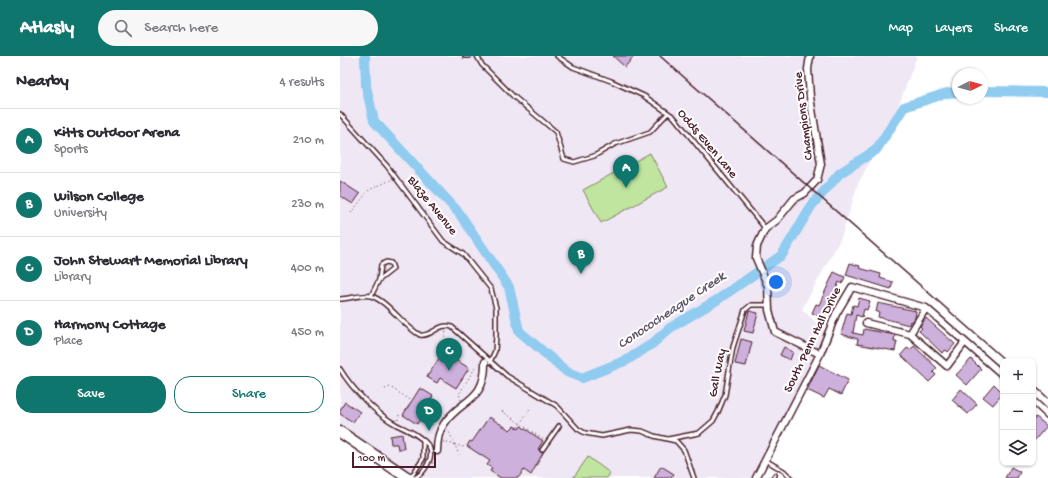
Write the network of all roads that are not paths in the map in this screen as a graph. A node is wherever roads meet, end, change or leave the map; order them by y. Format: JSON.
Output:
{"nodes":[{"id":1,"x":465,"y":56,"type":"edge"},
{"id":2,"x":469,"y":56,"type":"edge"},
{"id":3,"x":477,"y":56,"type":"edge"},
{"id":4,"x":557,"y":56,"type":"edge"},
{"id":5,"x":810,"y":56,"type":"edge"},
{"id":6,"x":668,"y":113,"type":"junction"},
{"id":7,"x":340,"y":114,"type":"edge"},
{"id":8,"x":765,"y":229,"type":"junction"},
{"id":9,"x":379,"y":280,"type":"junction"},
{"id":10,"x":371,"y":296,"type":"junction"},
{"id":11,"x":340,"y":299,"type":"edge"},
{"id":12,"x":769,"y":305,"type":"junction"},
{"id":13,"x":926,"y":308,"type":"junction"},
{"id":14,"x":866,"y":324,"type":"dead end"},
{"id":15,"x":910,"y":334,"type":"junction"},
{"id":16,"x":965,"y":342,"type":"junction"},
{"id":17,"x":820,"y":354,"type":"junction"},
{"id":18,"x":487,"y":361,"type":"junction"},
{"id":19,"x":340,"y":369,"type":"edge"},
{"id":20,"x":1000,"y":372,"type":"edge"},
{"id":21,"x":1036,"y":404,"type":"edge"},
{"id":22,"x":1048,"y":415,"type":"edge"},
{"id":23,"x":559,"y":426,"type":"dead end"},
{"id":24,"x":340,"y":432,"type":"edge"},
{"id":25,"x":666,"y":439,"type":"junction"},
{"id":26,"x":423,"y":441,"type":"junction"},
{"id":27,"x":542,"y":450,"type":"dead end"},
{"id":28,"x":437,"y":451,"type":"dead end"},
{"id":29,"x":765,"y":460,"type":"junction"},
{"id":30,"x":408,"y":478,"type":"edge"},
{"id":31,"x":412,"y":478,"type":"edge"},
{"id":32,"x":694,"y":478,"type":"edge"},
{"id":33,"x":756,"y":478,"type":"edge"},
{"id":34,"x":791,"y":478,"type":"edge"}],
"edges":[{"from":1,"to":2,"type":"lane"},
{"from":3,"to":6,"type":"lane"},
{"from":4,"to":6,"type":"lane","name":"Odds Even Lane"},
{"from":5,"to":8,"type":"street","name":"Champions Drive"},
{"from":6,"to":8,"type":"lane","name":"Odds Even Lane"},
{"from":7,"to":18,"type":"lane","name":"Blaze Avenue"},
{"from":8,"to":12,"type":"street","name":"Champions Drive"},
{"from":9,"to":9,"type":"lane"},
{"from":9,"to":10,"type":"lane"},
{"from":10,"to":11,"type":"lane"},
{"from":10,"to":18,"type":"lane","name":"Gall Way"},
{"from":12,"to":17,"type":"street"},
{"from":12,"to":25,"type":"lane","name":"Gall Way"},
{"from":13,"to":15,"type":"street"},
{"from":13,"to":16,"type":"street","name":"South Penn Hall Drive"},
{"from":13,"to":17,"type":"street","name":"South Penn Hall Drive"},
{"from":14,"to":15,"type":"street"},
{"from":15,"to":16,"type":"street"},
{"from":16,"to":20,"type":"street","name":"South Penn Hall Drive"},
{"from":17,"to":29,"type":"street","name":"South Penn Hall Drive"},
{"from":18,"to":25,"type":"lane","name":"Gall Way"},
{"from":18,"to":28,"type":"street"},
{"from":19,"to":26,"type":"lane"},
{"from":21,"to":22,"type":"street"},
{"from":23,"to":27,"type":"lane"},
{"from":24,"to":30,"type":"main road"},
{"from":25,"to":32,"type":"lane"},
{"from":26,"to":31,"type":"lane"},
{"from":26,"to":31,"type":"lane"},
{"from":29,"to":33,"type":"street","name":"South Penn Hall Drive"},
{"from":29,"to":34,"type":"lane"}]}
